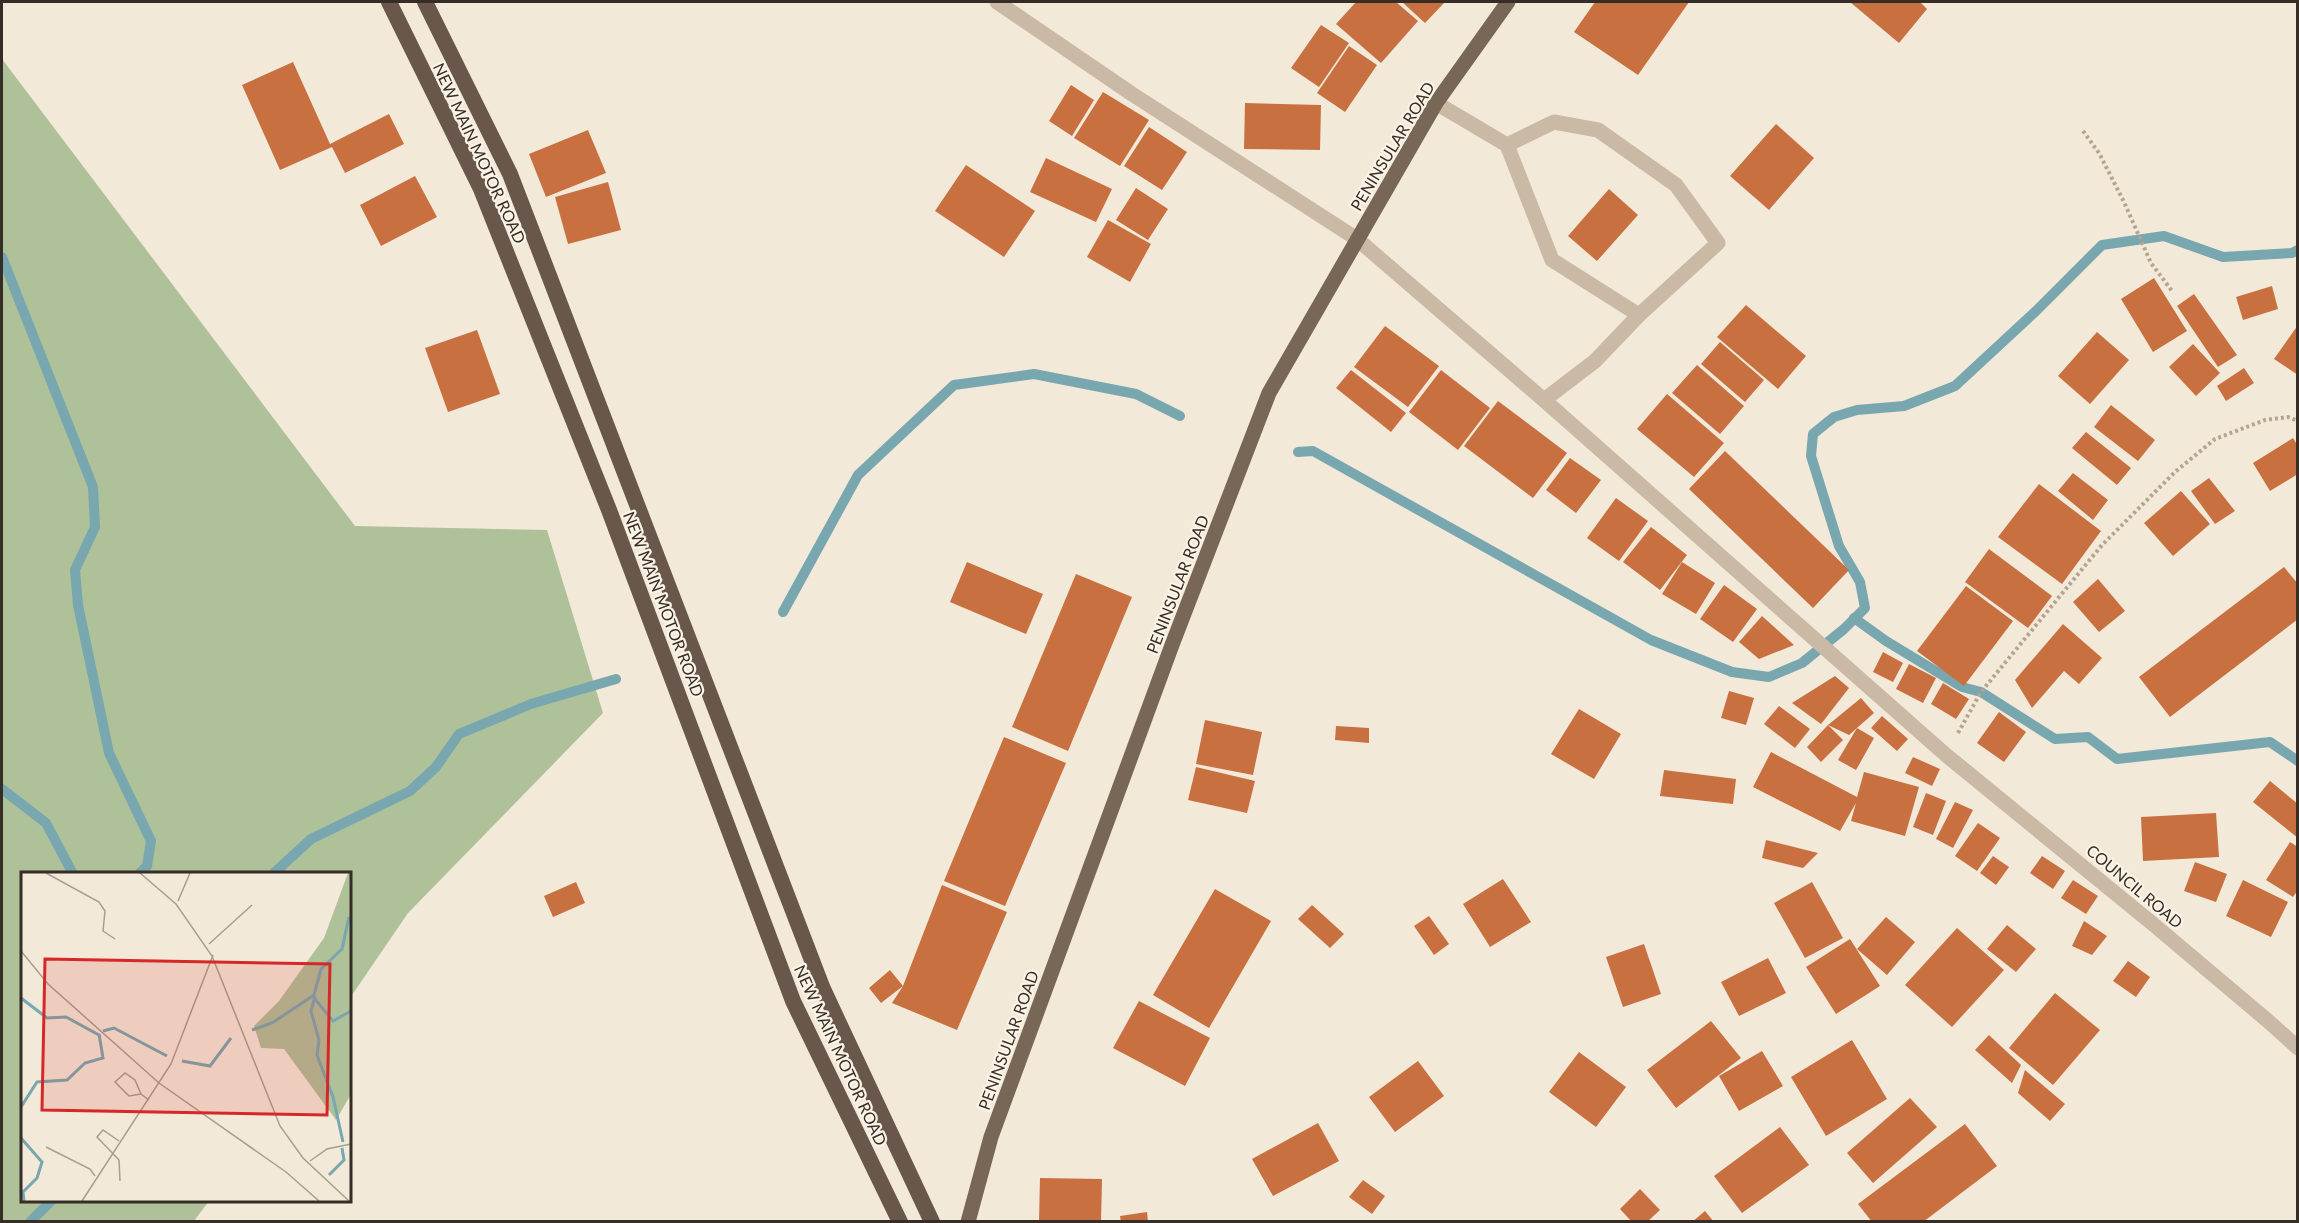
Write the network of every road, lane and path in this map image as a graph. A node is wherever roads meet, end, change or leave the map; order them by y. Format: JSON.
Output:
{"nodes":[{"id":1,"x":389,"y":2,"type":"edge"},
{"id":2,"x":424,"y":2,"type":"edge"},
{"id":3,"x":997,"y":2,"type":"edge"},
{"id":4,"x":1509,"y":2,"type":"edge"},
{"id":5,"x":1436,"y":103,"type":"junction"},
{"id":6,"x":2083,"y":131,"type":"dead end"},
{"id":7,"x":1507,"y":145,"type":"junction"},
{"id":8,"x":1358,"y":239,"type":"junction"},
{"id":9,"x":2172,"y":291,"type":"dead end"},
{"id":10,"x":1639,"y":315,"type":"junction"},
{"id":11,"x":1544,"y":400,"type":"junction"},
{"id":12,"x":2298,"y":422,"type":"edge"},
{"id":13,"x":1946,"y":755,"type":"junction"},
{"id":14,"x":2298,"y":1048,"type":"edge"},
{"id":15,"x":900,"y":1221,"type":"edge"},
{"id":16,"x":932,"y":1221,"type":"edge"},
{"id":17,"x":968,"y":1221,"type":"edge"}],
"edges":[{"from":1,"to":15,"type":"highway","name":"NEW MAIN MOTOR ROAD"},
{"from":2,"to":16,"type":"highway","name":"NEW MAIN MOTOR ROAD"},
{"from":3,"to":8,"type":"street","name":"COUNCIL ROAD"},
{"from":4,"to":5,"type":"main road","name":"PENINSULAR ROAD"},
{"from":5,"to":7,"type":"street"},
{"from":5,"to":8,"type":"main road","name":"PENINSULAR ROAD"},
{"from":6,"to":9,"type":"path"},
{"from":7,"to":10,"type":"street"},
{"from":7,"to":10,"type":"street"},
{"from":8,"to":11,"type":"street","name":"COUNCIL ROAD"},
{"from":8,"to":17,"type":"main road","name":"PENINSULAR ROAD"},
{"from":10,"to":11,"type":"street"},
{"from":11,"to":13,"type":"street","name":"COUNCIL ROAD"},
{"from":12,"to":13,"type":"path"},
{"from":13,"to":14,"type":"street","name":"COUNCIL ROAD"}]}
